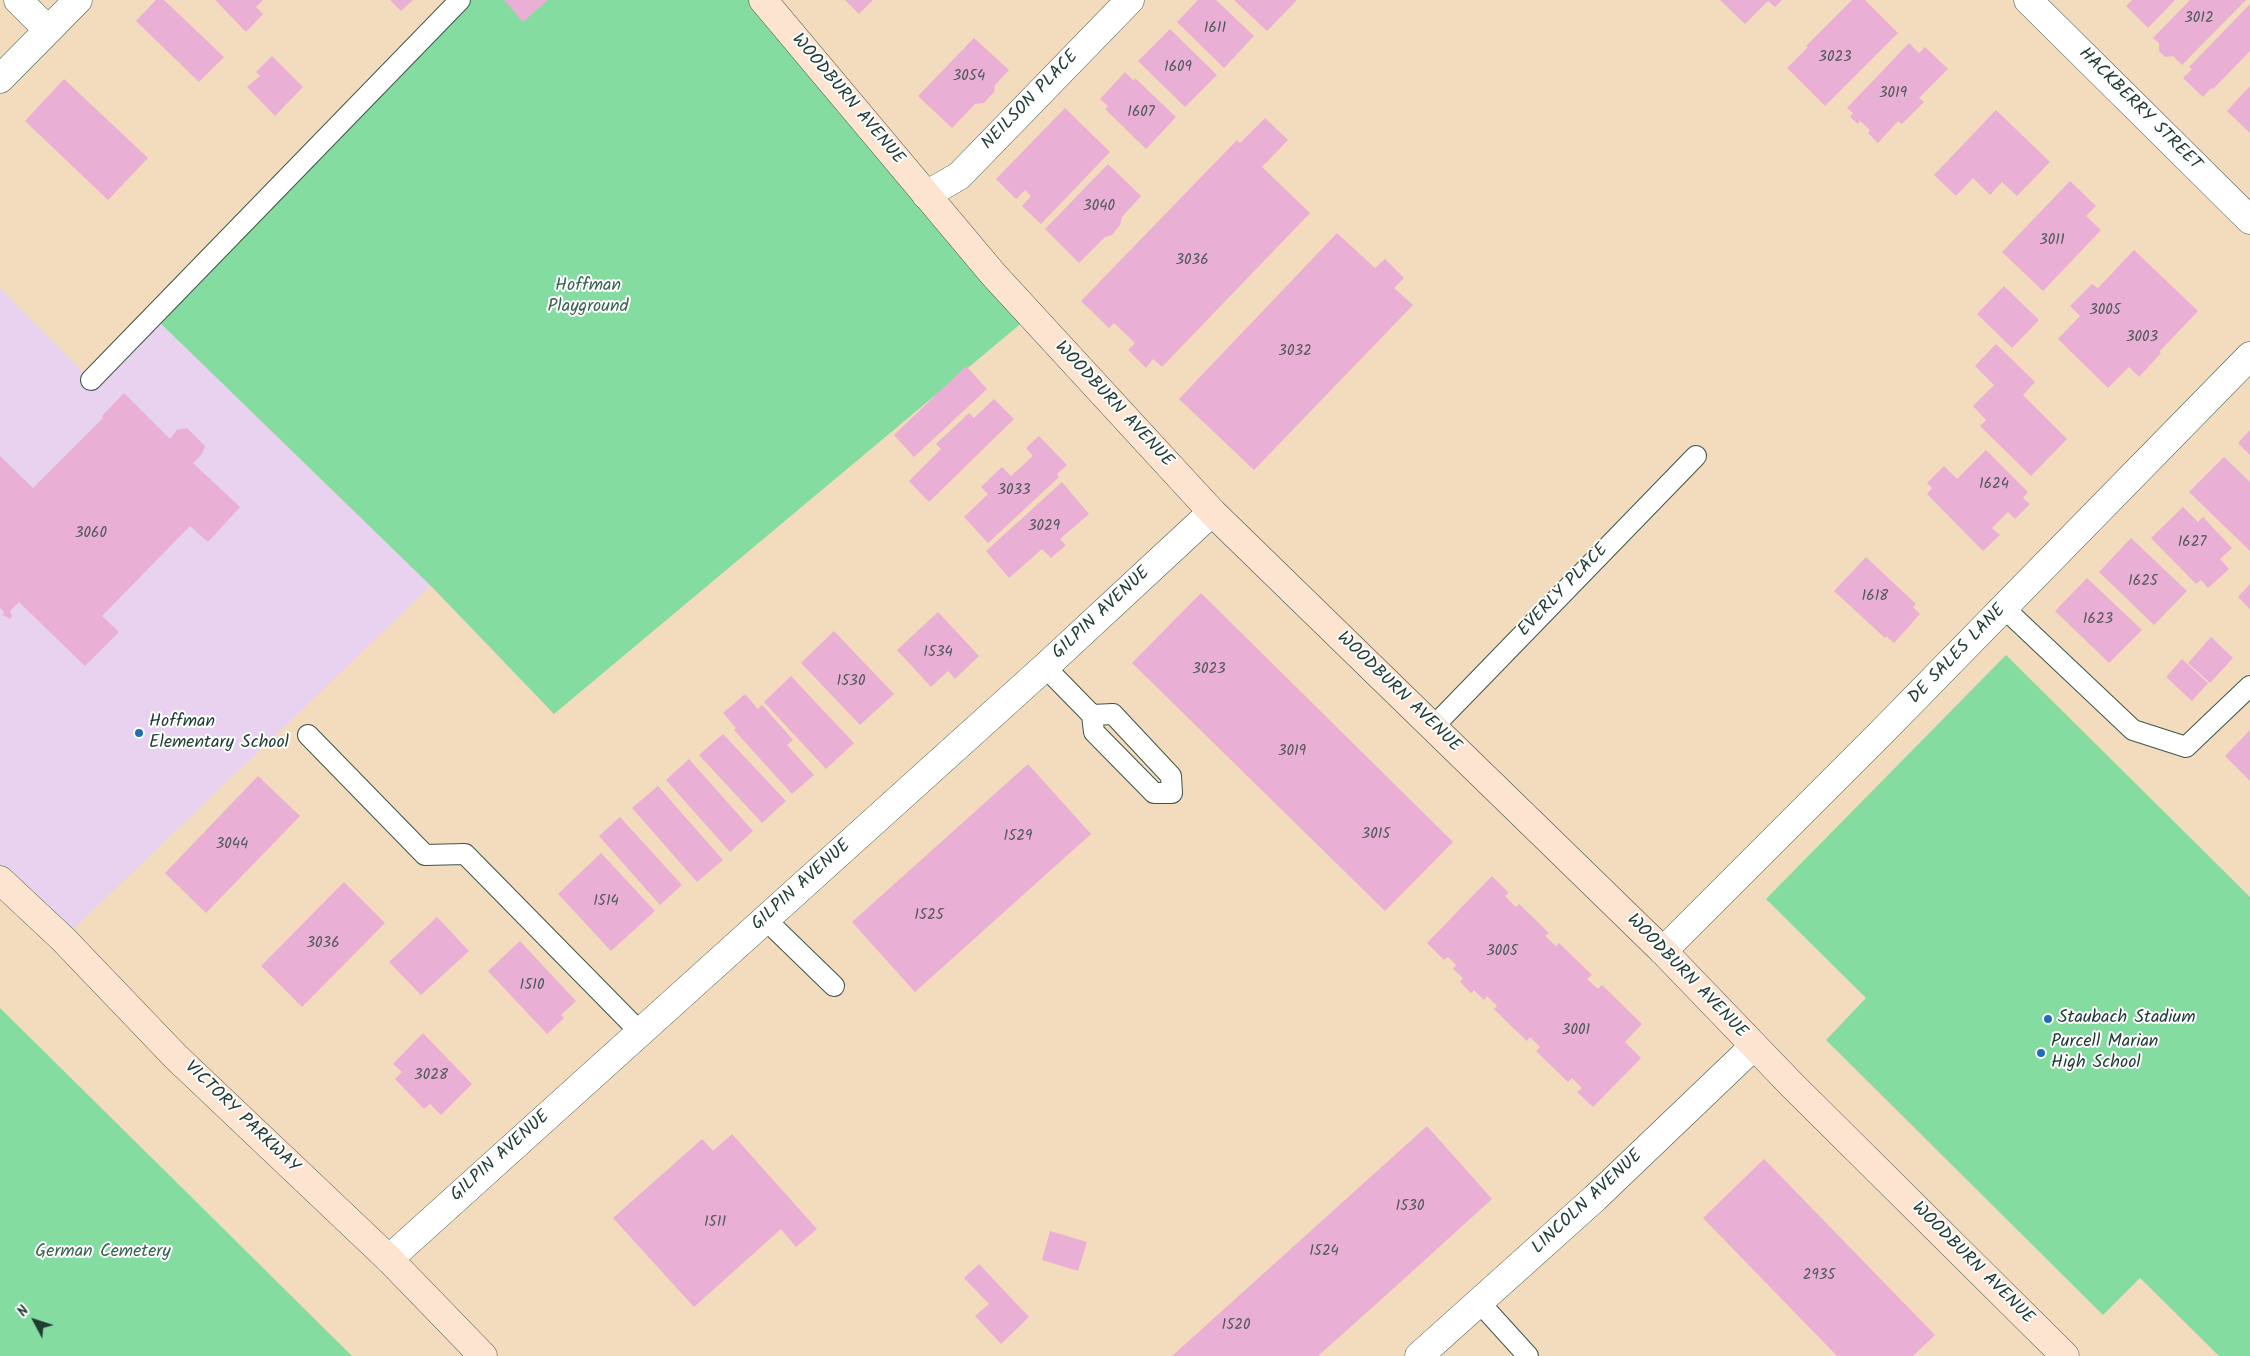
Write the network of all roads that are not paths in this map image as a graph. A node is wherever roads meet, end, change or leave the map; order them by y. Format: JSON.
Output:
{"nodes":[{"id":1,"x":18,"y":0,"type":"edge"},
{"id":2,"x":78,"y":0,"type":"edge"},
{"id":3,"x":460,"y":0,"type":"edge"},
{"id":4,"x":762,"y":0,"type":"edge"},
{"id":5,"x":1130,"y":0,"type":"edge"},
{"id":6,"x":2028,"y":0,"type":"edge"},
{"id":7,"x":48,"y":30,"type":"junction"},
{"id":8,"x":0,"y":79,"type":"edge"},
{"id":9,"x":926,"y":195,"type":"junction"},
{"id":10,"x":2250,"y":220,"type":"edge"},
{"id":11,"x":2250,"y":356,"type":"edge"},
{"id":12,"x":91,"y":380,"type":"dead end"},
{"id":13,"x":1696,"y":456,"type":"dead end"},
{"id":14,"x":1212,"y":512,"type":"junction"},
{"id":15,"x":2004,"y":608,"type":"junction"},
{"id":16,"x":1045,"y":667,"type":"junction"},
{"id":17,"x":2250,"y":686,"type":"edge"},
{"id":18,"x":1092,"y":715,"type":"dead end"},
{"id":19,"x":1433,"y":727,"type":"junction"},
{"id":20,"x":308,"y":735,"type":"dead end"},
{"id":21,"x":0,"y":880,"type":"edge"},
{"id":22,"x":766,"y":919,"type":"junction"},
{"id":23,"x":1663,"y":952,"type":"junction"},
{"id":24,"x":834,"y":986,"type":"dead end"},
{"id":25,"x":640,"y":1032,"type":"junction"},
{"id":26,"x":1754,"y":1046,"type":"junction"},
{"id":27,"x":389,"y":1259,"type":"junction"},
{"id":28,"x":1479,"y":1302,"type":"junction"},
{"id":29,"x":483,"y":1356,"type":"edge"},
{"id":30,"x":1419,"y":1356,"type":"edge"},
{"id":31,"x":1528,"y":1356,"type":"edge"},
{"id":32,"x":2065,"y":1356,"type":"edge"}],
"edges":[{"from":1,"to":7,"type":"street"},
{"from":2,"to":7,"type":"street"},
{"from":3,"to":12,"type":"lane"},
{"from":4,"to":9,"type":"street","name":"WOODBURN AVENUE"},
{"from":5,"to":9,"type":"street","name":"NEILSON PLACE"},
{"from":6,"to":10,"type":"street","name":"HACKBERRY STREET"},
{"from":7,"to":8,"type":"street"},
{"from":9,"to":14,"type":"street","name":"WOODBURN AVENUE"},
{"from":11,"to":15,"type":"street","name":"DE SALES LANE"},
{"from":13,"to":19,"type":"lane","name":"EVERLY PLACE"},
{"from":14,"to":16,"type":"street","name":"GILPIN AVENUE"},
{"from":14,"to":19,"type":"street","name":"WOODBURN AVENUE"},
{"from":15,"to":17,"type":"lane"},
{"from":15,"to":23,"type":"street","name":"DE SALES LANE"},
{"from":16,"to":18,"type":"lane"},
{"from":16,"to":22,"type":"street","name":"GILPIN AVENUE"},
{"from":19,"to":23,"type":"street","name":"WOODBURN AVENUE"},
{"from":20,"to":25,"type":"lane"},
{"from":21,"to":27,"type":"street","name":"VICTORY PARKWAY"},
{"from":22,"to":24,"type":"lane"},
{"from":22,"to":25,"type":"street","name":"GILPIN AVENUE"},
{"from":23,"to":26,"type":"street","name":"WOODBURN AVENUE"},
{"from":25,"to":27,"type":"street","name":"GILPIN AVENUE"},
{"from":26,"to":28,"type":"street","name":"LINCOLN AVENUE"},
{"from":26,"to":32,"type":"street","name":"WOODBURN AVENUE"},
{"from":27,"to":29,"type":"street","name":"VICTORY PARKWAY"},
{"from":28,"to":30,"type":"street","name":"LINCOLN AVENUE"},
{"from":28,"to":31,"type":"lane"}]}
